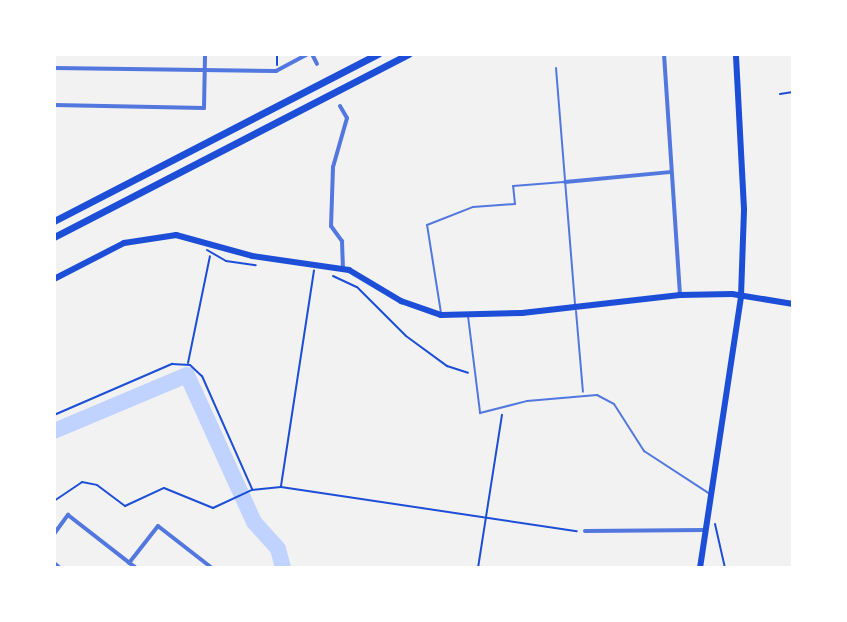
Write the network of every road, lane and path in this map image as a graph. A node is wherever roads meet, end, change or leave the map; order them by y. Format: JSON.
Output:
{"nodes":[{"id":1,"x":205,"y":54,"type":"edge"},
{"id":2,"x":277,"y":54,"type":"edge"},
{"id":3,"x":310,"y":54,"type":"edge"},
{"id":4,"x":378,"y":54,"type":"edge"},
{"id":5,"x":409,"y":54,"type":"edge"},
{"id":6,"x":664,"y":54,"type":"edge"},
{"id":7,"x":736,"y":54,"type":"edge"},
{"id":8,"x":317,"y":64,"type":"dead end"},
{"id":9,"x":54,"y":68,"type":"edge"},
{"id":10,"x":556,"y":68,"type":"dead end"},
{"id":11,"x":205,"y":70,"type":"junction"},
{"id":12,"x":276,"y":71,"type":"junction"},
{"id":13,"x":793,"y":92,"type":"edge"},
{"id":14,"x":780,"y":94,"type":"dead end"},
{"id":15,"x":54,"y":105,"type":"edge"},
{"id":16,"x":340,"y":106,"type":"dead end"},
{"id":17,"x":670,"y":172,"type":"junction"},
{"id":18,"x":565,"y":182,"type":"junction"},
{"id":19,"x":54,"y":221,"type":"edge"},
{"id":20,"x":54,"y":237,"type":"edge"},
{"id":21,"x":197,"y":247,"type":"dead end"},
{"id":22,"x":210,"y":255,"type":"junction"},
{"id":23,"x":270,"y":266,"type":"dead end"},
{"id":24,"x":343,"y":269,"type":"junction"},
{"id":25,"x":299,"y":270,"type":"dead end"},
{"id":26,"x":314,"y":271,"type":"junction"},
{"id":27,"x":54,"y":279,"type":"edge"},
{"id":28,"x":680,"y":295,"type":"junction"},
{"id":29,"x":741,"y":296,"type":"junction"},
{"id":30,"x":793,"y":304,"type":"edge"},
{"id":31,"x":575,"y":307,"type":"junction"},
{"id":32,"x":441,"y":315,"type":"junction"},
{"id":33,"x":468,"y":315,"type":"junction"},
{"id":34,"x":187,"y":364,"type":"junction"},
{"id":35,"x":473,"y":375,"type":"junction"},
{"id":36,"x":583,"y":393,"type":"junction"},
{"id":37,"x":503,"y":406,"type":"junction"},
{"id":38,"x":54,"y":415,"type":"edge"},
{"id":39,"x":281,"y":487,"type":"junction"},
{"id":40,"x":251,"y":490,"type":"junction"},
{"id":41,"x":710,"y":494,"type":"junction"},
{"id":42,"x":54,"y":501,"type":"edge"},
{"id":43,"x":707,"y":516,"type":"junction"},
{"id":44,"x":486,"y":518,"type":"junction"},
{"id":45,"x":705,"y":530,"type":"junction"},
{"id":46,"x":585,"y":531,"type":"joint"},
{"id":47,"x":54,"y":534,"type":"edge"},
{"id":48,"x":54,"y":563,"type":"edge"},
{"id":49,"x":129,"y":563,"type":"junction"},
{"id":50,"x":60,"y":568,"type":"edge"},
{"id":51,"x":136,"y":568,"type":"edge"},
{"id":52,"x":212,"y":568,"type":"edge"},
{"id":53,"x":478,"y":568,"type":"edge"},
{"id":54,"x":700,"y":568,"type":"edge"},
{"id":55,"x":725,"y":568,"type":"edge"}],
"edges":[{"from":1,"to":11,"type":"street"},
{"from":2,"to":12,"type":"path"},
{"from":3,"to":8,"type":"street"},
{"from":3,"to":12,"type":"street"},
{"from":4,"to":19,"type":"highway"},
{"from":5,"to":20,"type":"highway"},
{"from":6,"to":17,"type":"street"},
{"from":7,"to":29,"type":"main road"},
{"from":9,"to":11,"type":"street"},
{"from":10,"to":18,"type":"lane"},
{"from":11,"to":12,"type":"street"},
{"from":11,"to":15,"type":"street"},
{"from":13,"to":14,"type":"path"},
{"from":16,"to":24,"type":"street"},
{"from":17,"to":18,"type":"street"},
{"from":17,"to":28,"type":"street"},
{"from":18,"to":31,"type":"lane"},
{"from":18,"to":32,"type":"lane"},
{"from":21,"to":22,"type":"path"},
{"from":22,"to":23,"type":"path"},
{"from":22,"to":34,"type":"path"},
{"from":24,"to":27,"type":"main road"},
{"from":24,"to":32,"type":"main road"},
{"from":25,"to":26,"type":"path"},
{"from":26,"to":35,"type":"path"},
{"from":26,"to":39,"type":"path"},
{"from":28,"to":29,"type":"main road"},
{"from":28,"to":31,"type":"main road"},
{"from":29,"to":30,"type":"main road"},
{"from":29,"to":41,"type":"main road"},
{"from":31,"to":33,"type":"main road"},
{"from":31,"to":36,"type":"lane"},
{"from":32,"to":33,"type":"main road"},
{"from":33,"to":35,"type":"lane"},
{"from":34,"to":38,"type":"path"},
{"from":34,"to":40,"type":"path"},
{"from":35,"to":37,"type":"lane"},
{"from":36,"to":37,"type":"lane"},
{"from":36,"to":41,"type":"lane"},
{"from":37,"to":44,"type":"path"},
{"from":39,"to":40,"type":"path"},
{"from":39,"to":44,"type":"path"},
{"from":40,"to":42,"type":"path"},
{"from":41,"to":43,"type":"main road"},
{"from":43,"to":45,"type":"main road"},
{"from":43,"to":55,"type":"path"},
{"from":44,"to":46,"type":"path"},
{"from":44,"to":53,"type":"path"},
{"from":45,"to":46,"type":"street"},
{"from":45,"to":54,"type":"main road"},
{"from":47,"to":49,"type":"street"},
{"from":48,"to":50,"type":"street"},
{"from":49,"to":51,"type":"street"},
{"from":49,"to":52,"type":"street"}]}
